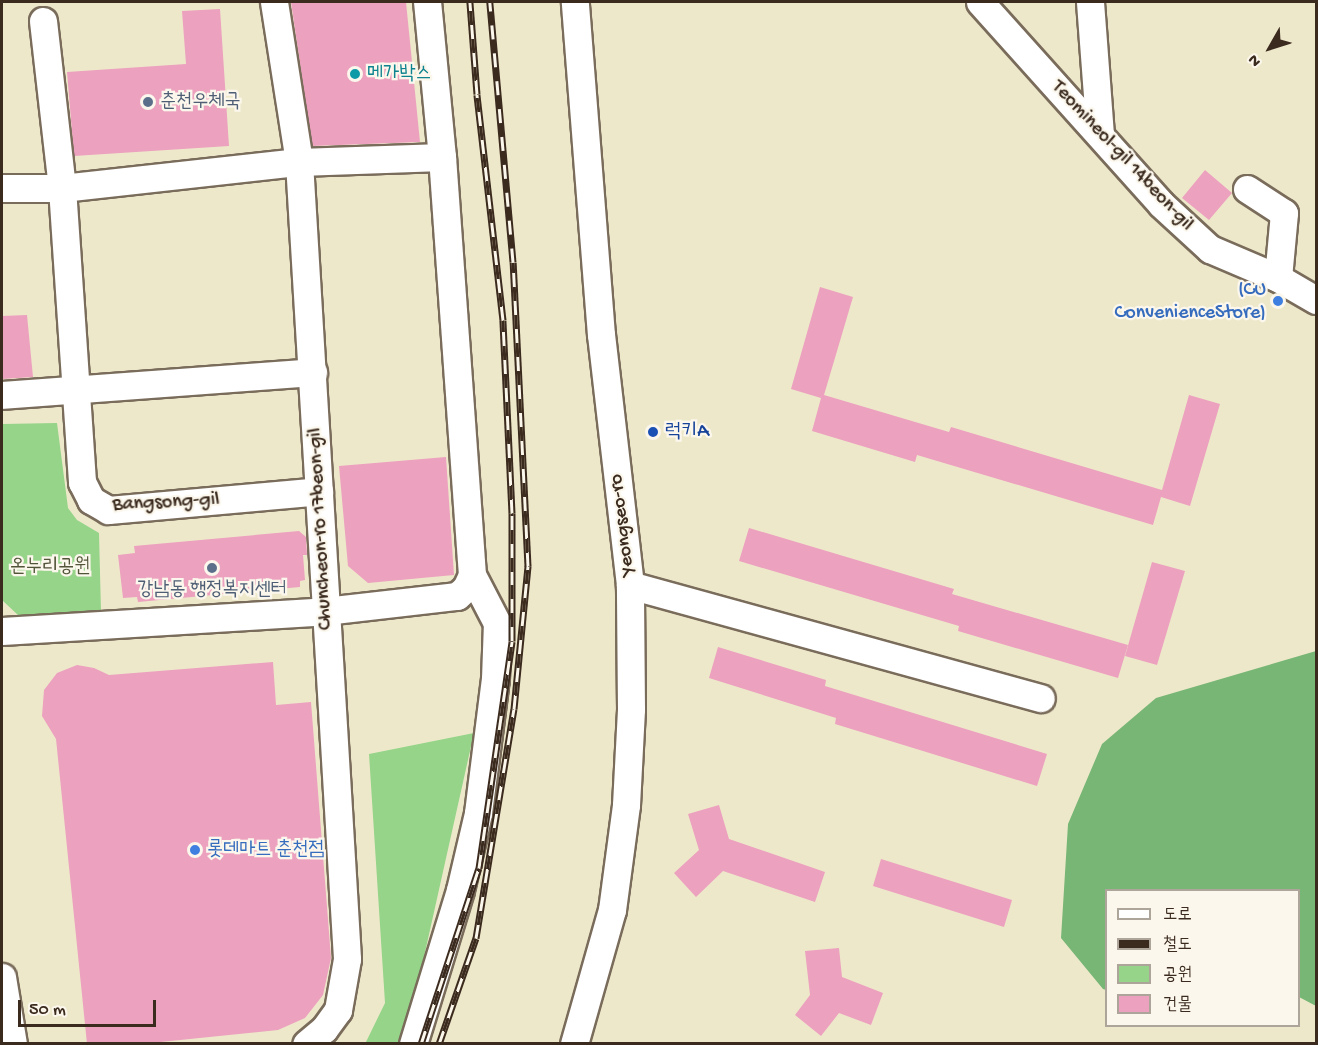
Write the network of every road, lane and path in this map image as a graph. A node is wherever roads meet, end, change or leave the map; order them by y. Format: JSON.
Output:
{"nodes":[{"id":1,"x":274,"y":2,"type":"edge"},
{"id":2,"x":427,"y":2,"type":"edge"},
{"id":3,"x":575,"y":2,"type":"edge"},
{"id":4,"x":980,"y":2,"type":"edge"},
{"id":5,"x":1090,"y":2,"type":"edge"},
{"id":6,"x":43,"y":21,"type":"dead end"},
{"id":7,"x":1100,"y":134,"type":"junction"},
{"id":8,"x":442,"y":157,"type":"junction"},
{"id":9,"x":299,"y":162,"type":"junction"},
{"id":10,"x":2,"y":188,"type":"edge"},
{"id":11,"x":62,"y":188,"type":"junction"},
{"id":12,"x":1247,"y":189,"type":"dead end"},
{"id":13,"x":1278,"y":278,"type":"junction"},
{"id":14,"x":1317,"y":300,"type":"edge"},
{"id":15,"x":313,"y":372,"type":"junction"},
{"id":16,"x":76,"y":389,"type":"junction"},
{"id":17,"x":2,"y":395,"type":"edge"},
{"id":18,"x":320,"y":491,"type":"junction"},
{"id":19,"x":472,"y":575,"type":"junction"},
{"id":20,"x":630,"y":585,"type":"junction"},
{"id":21,"x":325,"y":611,"type":"junction"},
{"id":22,"x":2,"y":632,"type":"edge"},
{"id":23,"x":1041,"y":698,"type":"dead end"},
{"id":24,"x":2,"y":977,"type":"edge"},
{"id":25,"x":13,"y":1044,"type":"edge"},
{"id":26,"x":306,"y":1044,"type":"edge"},
{"id":27,"x":413,"y":1044,"type":"edge"},
{"id":28,"x":574,"y":1044,"type":"edge"}],
"edges":[{"from":1,"to":9,"type":"street","name":"Chuncheon-ro 17beon-gil"},
{"from":2,"to":8,"type":"street"},
{"from":3,"to":20,"type":"street","name":"Yeongseo-ro"},
{"from":4,"to":7,"type":"street","name":"Teomineol-gil 14beon-gil"},
{"from":5,"to":7,"type":"street"},
{"from":6,"to":11,"type":"street","name":"Bangsong-gil"},
{"from":7,"to":13,"type":"street","name":"Teomineol-gil 14beon-gil"},
{"from":8,"to":9,"type":"street"},
{"from":8,"to":19,"type":"street"},
{"from":9,"to":11,"type":"street"},
{"from":9,"to":15,"type":"street","name":"Chuncheon-ro 17beon-gil"},
{"from":10,"to":11,"type":"street"},
{"from":11,"to":16,"type":"street","name":"Bangsong-gil"},
{"from":12,"to":13,"type":"street"},
{"from":13,"to":14,"type":"street","name":"Teomineol-gil 14beon-gil"},
{"from":15,"to":16,"type":"street"},
{"from":15,"to":18,"type":"street","name":"Chuncheon-ro 17beon-gil"},
{"from":16,"to":17,"type":"street"},
{"from":16,"to":18,"type":"street","name":"Bangsong-gil"},
{"from":18,"to":21,"type":"street","name":"Chuncheon-ro 17beon-gil"},
{"from":19,"to":21,"type":"street"},
{"from":19,"to":27,"type":"street"},
{"from":20,"to":23,"type":"street"},
{"from":20,"to":28,"type":"street","name":"Yeongseo-ro"},
{"from":21,"to":22,"type":"street"},
{"from":21,"to":26,"type":"street","name":"Chuncheon-ro 17beon-gil"},
{"from":24,"to":25,"type":"street"}]}
